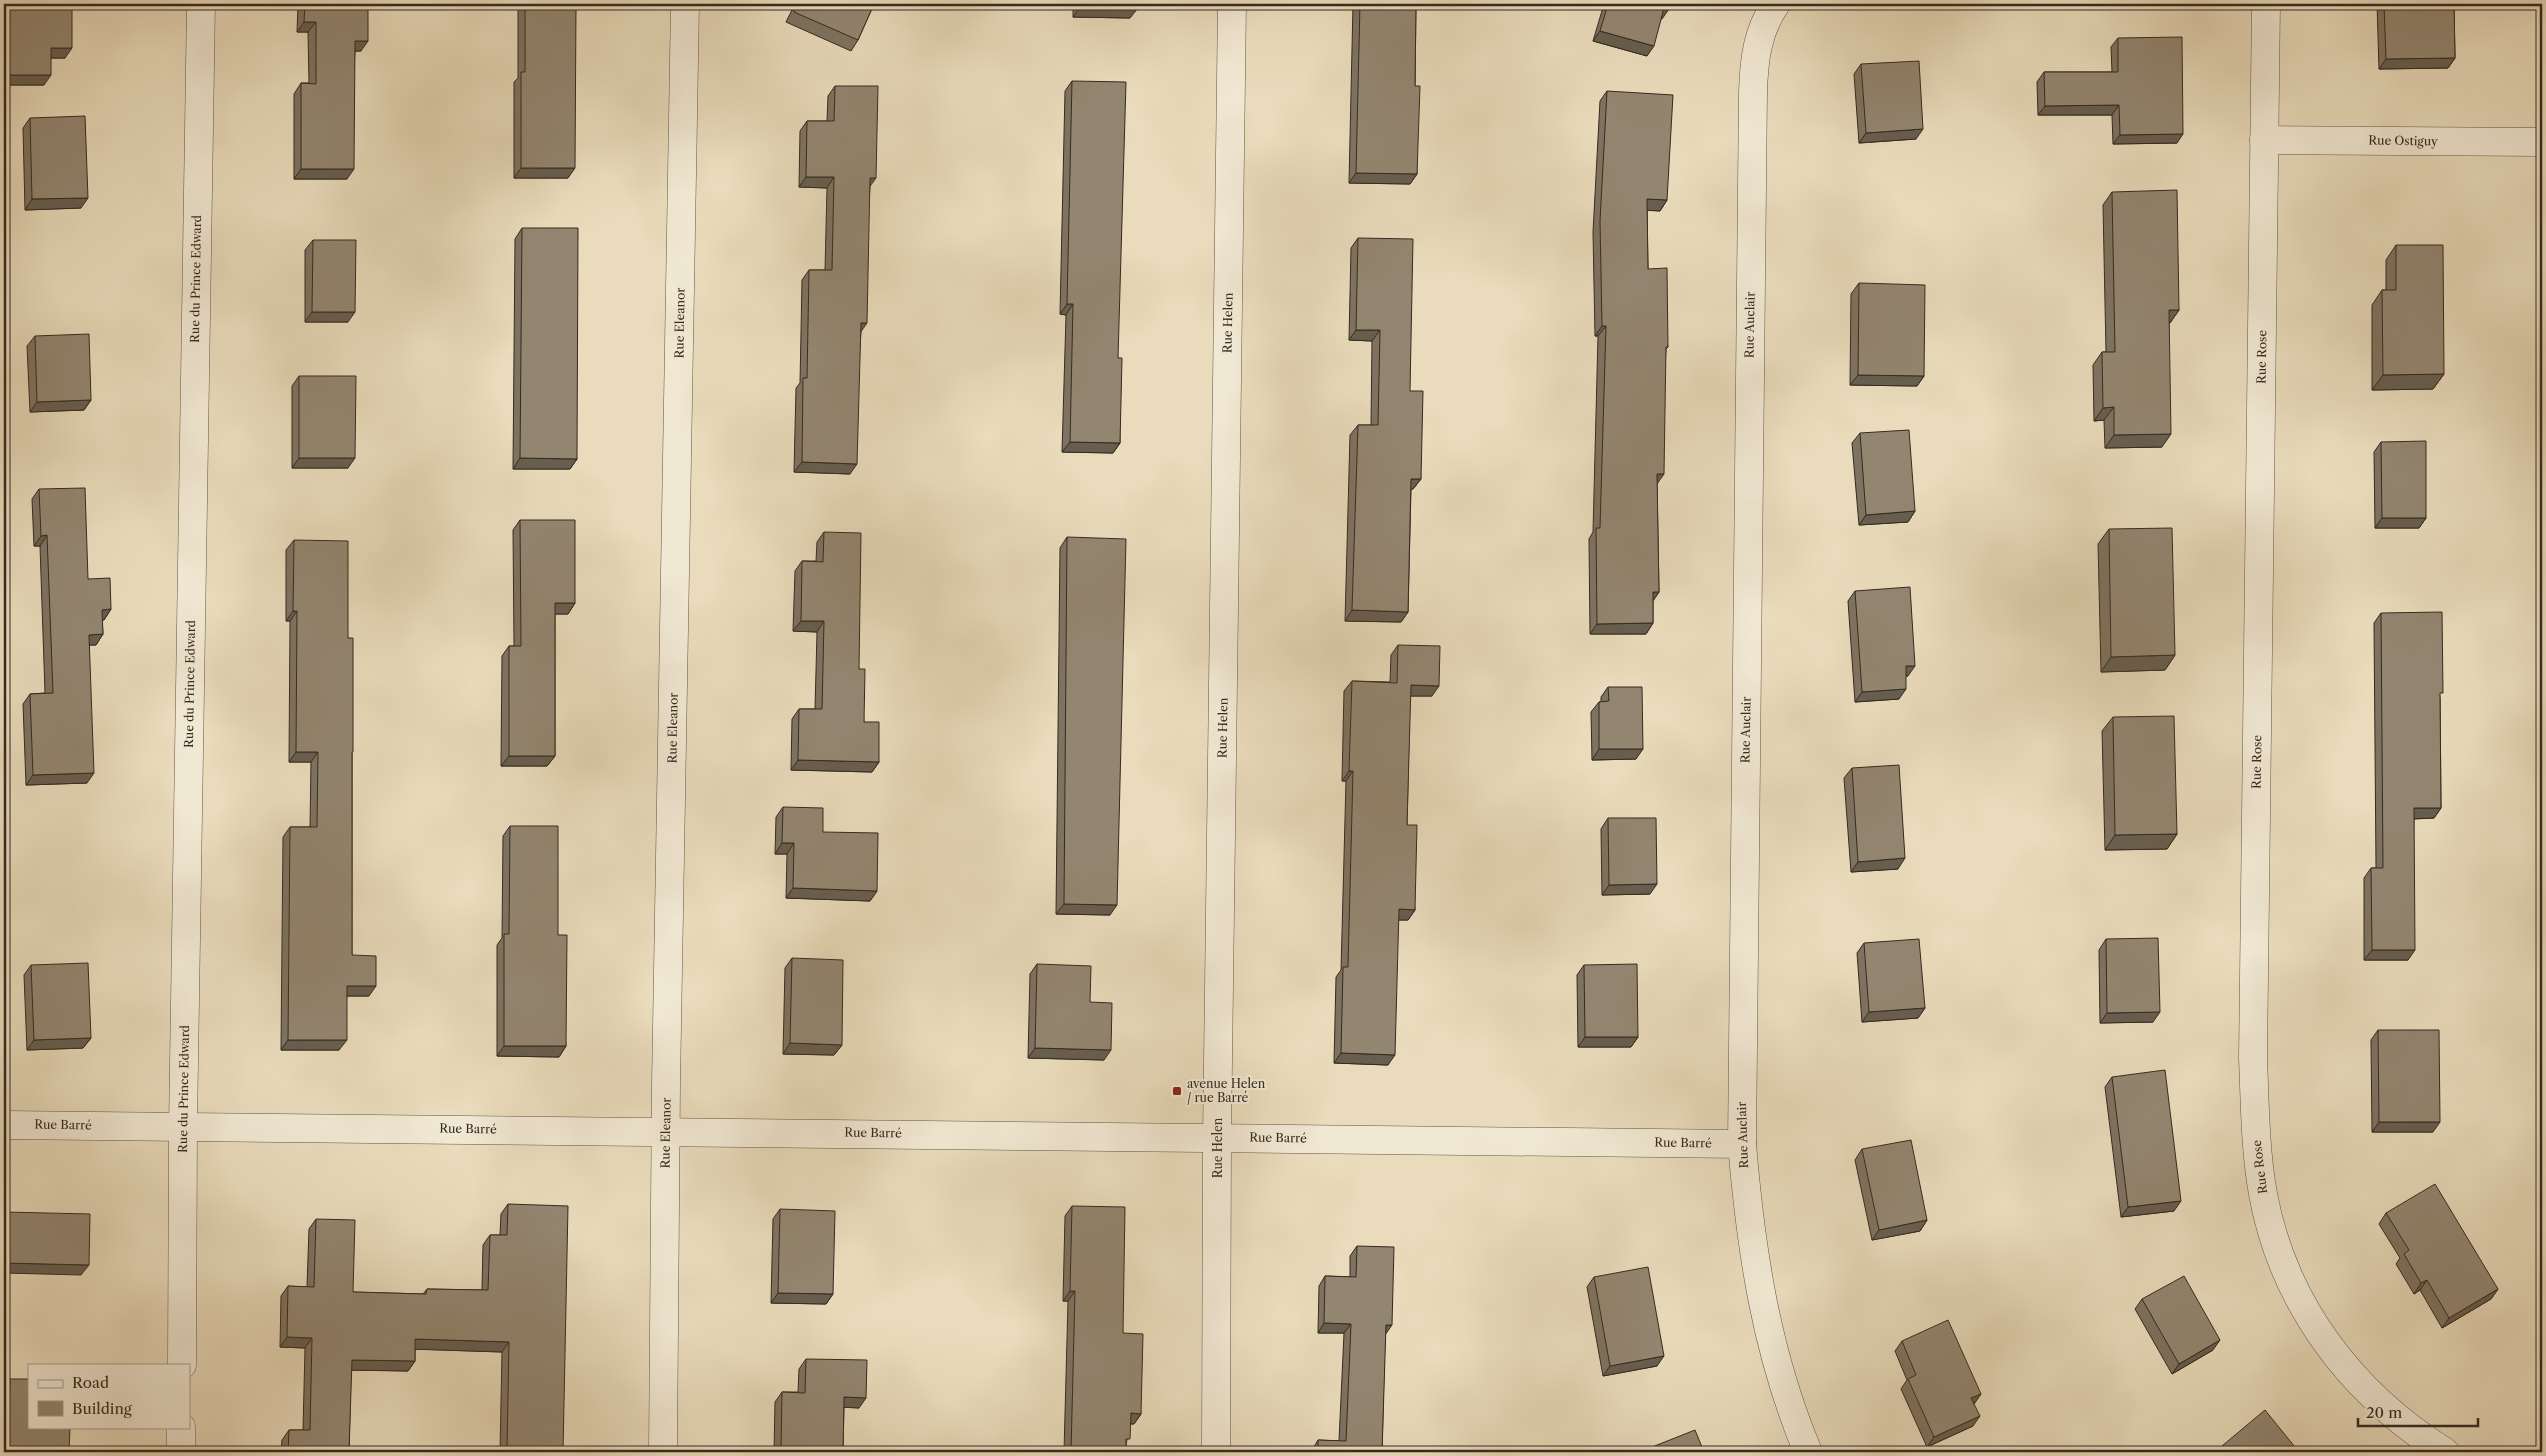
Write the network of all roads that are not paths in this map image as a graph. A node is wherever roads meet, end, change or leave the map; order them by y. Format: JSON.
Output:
{"nodes":[{"id":1,"x":200,"y":4,"type":"edge"},
{"id":2,"x":685,"y":4,"type":"edge"},
{"id":3,"x":1232,"y":4,"type":"edge"},
{"id":4,"x":1776,"y":4,"type":"edge"},
{"id":5,"x":2266,"y":4,"type":"edge"},
{"id":6,"x":2264,"y":140,"type":"junction"},
{"id":7,"x":2542,"y":142,"type":"edge"},
{"id":8,"x":4,"y":1125,"type":"edge"},
{"id":9,"x":183,"y":1126,"type":"junction"},
{"id":10,"x":666,"y":1131,"type":"junction"},
{"id":11,"x":1217,"y":1137,"type":"junction"},
{"id":12,"x":1742,"y":1144,"type":"junction"},
{"id":13,"x":182,"y":1364,"type":"edge"},
{"id":14,"x":181,"y":1428,"type":"edge"},
{"id":15,"x":181,"y":1452,"type":"edge"},
{"id":16,"x":662,"y":1452,"type":"edge"},
{"id":17,"x":1216,"y":1452,"type":"edge"},
{"id":18,"x":1808,"y":1452,"type":"edge"},
{"id":19,"x":2445,"y":1452,"type":"edge"}],
"edges":[{"from":1,"to":9,"type":"street","name":"Rue du Prince Edward"},
{"from":2,"to":10,"type":"street","name":"Rue Eleanor"},
{"from":3,"to":11,"type":"street","name":"Rue Helen"},
{"from":4,"to":12,"type":"street","name":"Rue Auclair"},
{"from":5,"to":6,"type":"street","name":"Rue Rose"},
{"from":6,"to":7,"type":"street","name":"Rue Ostiguy"},
{"from":6,"to":19,"type":"street","name":"Rue Rose"},
{"from":8,"to":9,"type":"street","name":"Rue Barré"},
{"from":9,"to":10,"type":"street","name":"Rue Barré"},
{"from":9,"to":13,"type":"street","name":"Rue du Prince Edward"},
{"from":10,"to":11,"type":"street","name":"Rue Barré"},
{"from":10,"to":16,"type":"street","name":"Rue Eleanor"},
{"from":11,"to":12,"type":"street","name":"Rue Barré"},
{"from":11,"to":17,"type":"street","name":"Rue Helen"},
{"from":12,"to":18,"type":"street","name":"Rue Auclair"},
{"from":14,"to":15,"type":"street"}]}
